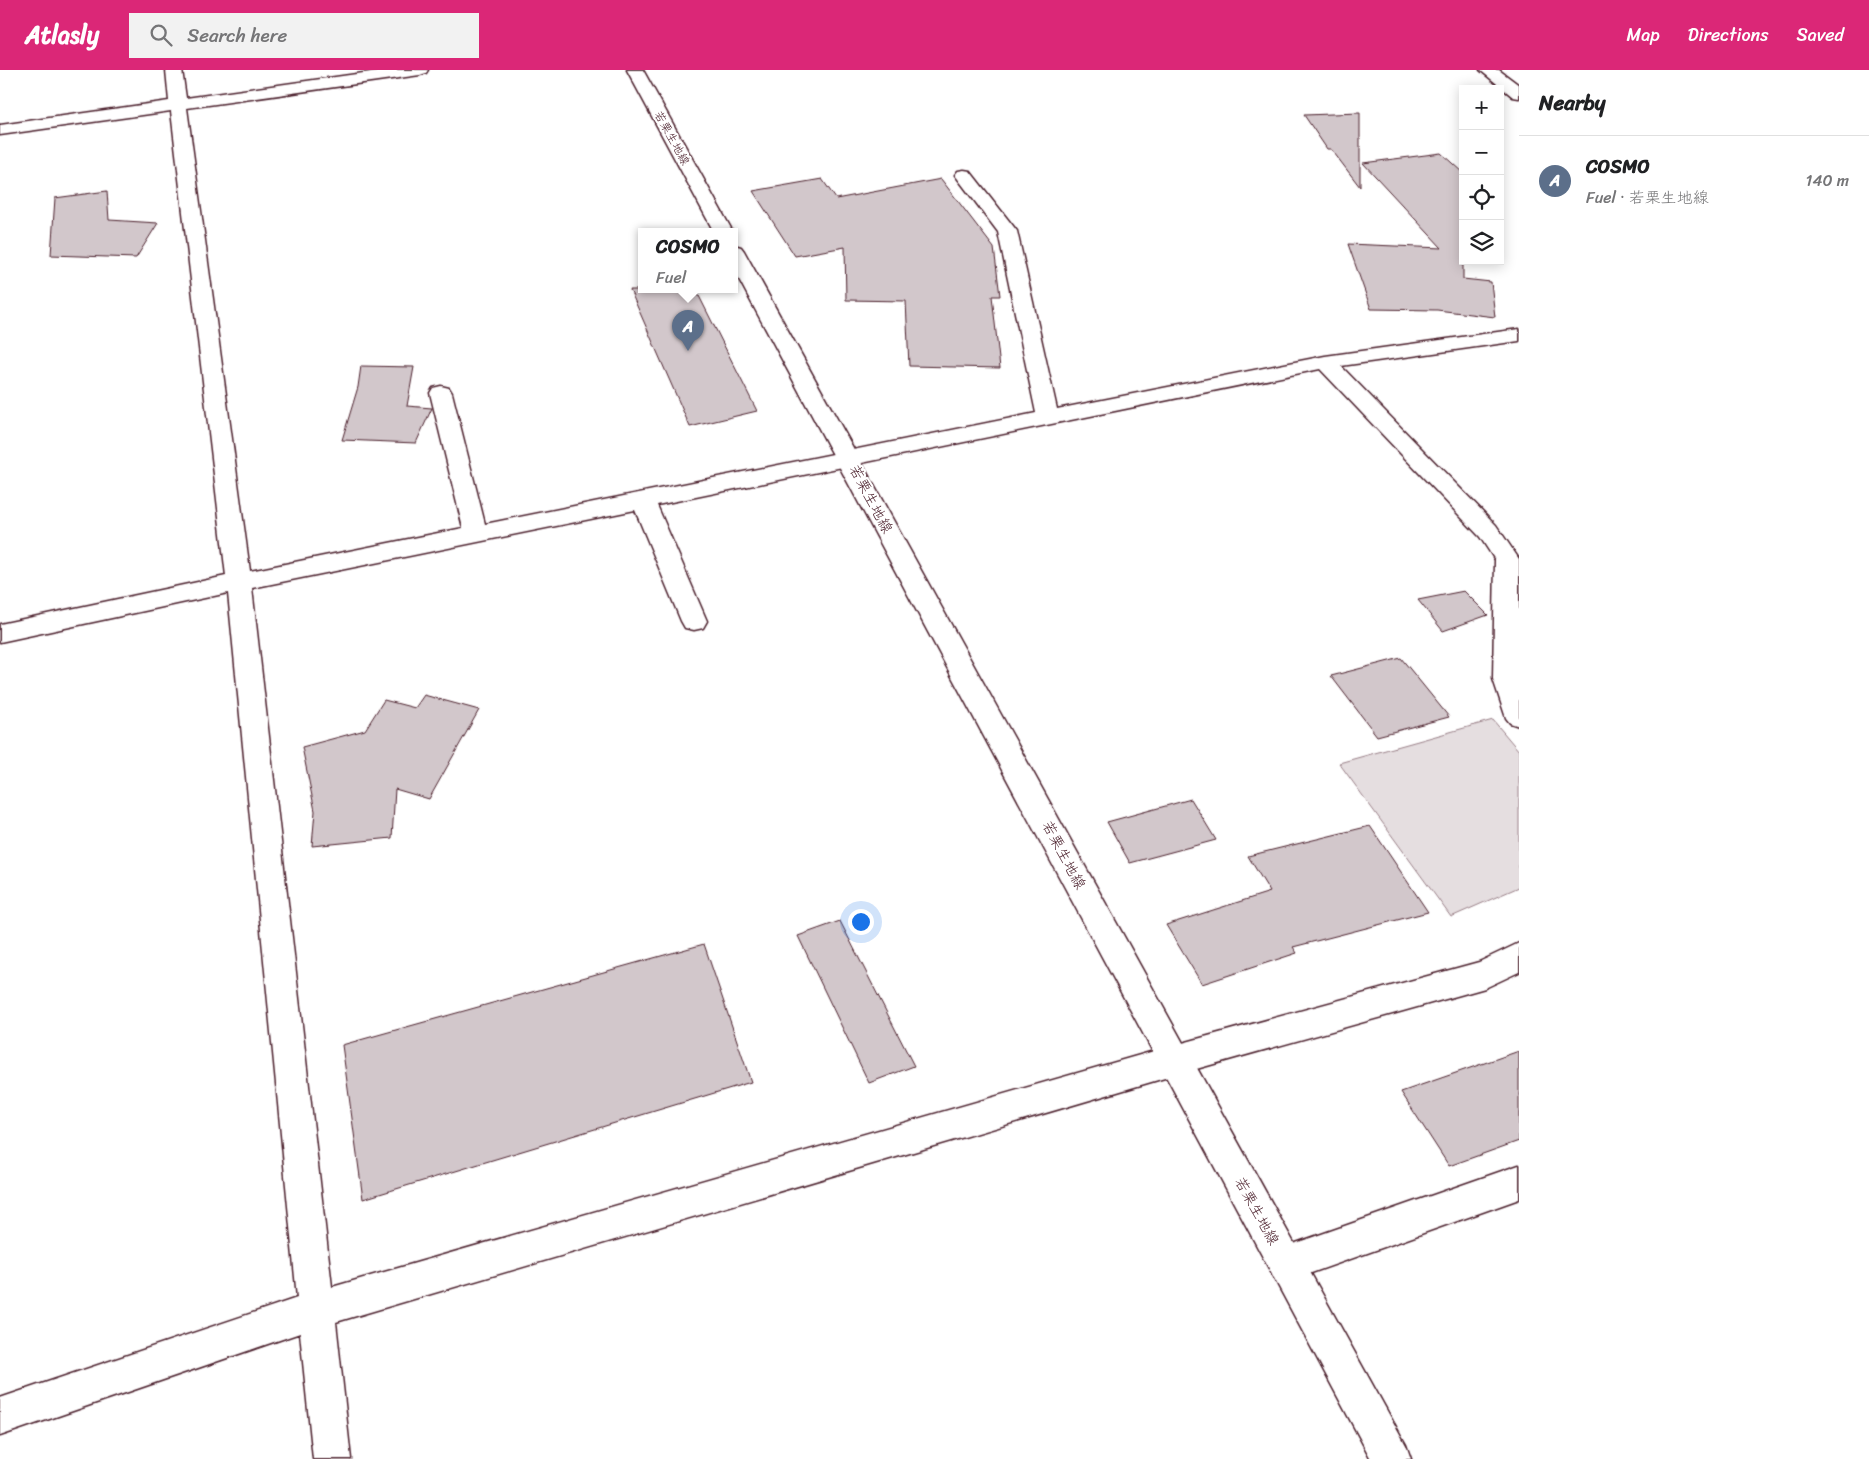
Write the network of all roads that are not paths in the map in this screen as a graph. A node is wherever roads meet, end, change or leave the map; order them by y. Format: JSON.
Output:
{"nodes":[{"id":1,"x":174,"y":70,"type":"edge"},
{"id":2,"x":420,"y":70,"type":"edge"},
{"id":3,"x":635,"y":70,"type":"edge"},
{"id":4,"x":1488,"y":70,"type":"edge"},
{"id":5,"x":1519,"y":93,"type":"edge"},
{"id":6,"x":177,"y":104,"type":"junction"},
{"id":7,"x":0,"y":130,"type":"edge"},
{"id":8,"x":964,"y":175,"type":"dead end"},
{"id":9,"x":722,"y":228,"type":"edge"},
{"id":10,"x":738,"y":259,"type":"edge"},
{"id":11,"x":1519,"y":335,"type":"edge"},
{"id":12,"x":1325,"y":362,"type":"junction"},
{"id":13,"x":441,"y":394,"type":"dead end"},
{"id":14,"x":1048,"y":418,"type":"junction"},
{"id":15,"x":848,"y":458,"type":"junction"},
{"id":16,"x":643,"y":500,"type":"junction"},
{"id":17,"x":476,"y":534,"type":"junction"},
{"id":18,"x":239,"y":582,"type":"junction"},
{"id":19,"x":694,"y":621,"type":"dead end"},
{"id":20,"x":0,"y":633,"type":"edge"},
{"id":21,"x":1519,"y":716,"type":"edge"},
{"id":22,"x":1519,"y":958,"type":"edge"},
{"id":23,"x":1175,"y":1060,"type":"junction"},
{"id":24,"x":1519,"y":1182,"type":"edge"},
{"id":25,"x":1286,"y":1264,"type":"junction"},
{"id":26,"x":317,"y":1309,"type":"junction"},
{"id":27,"x":0,"y":1416,"type":"edge"},
{"id":28,"x":332,"y":1459,"type":"edge"},
{"id":29,"x":1392,"y":1459,"type":"edge"}],
"edges":[{"from":1,"to":6,"type":"street"},
{"from":2,"to":6,"type":"street"},
{"from":3,"to":9,"type":"street","name":"若栗生地線"},
{"from":4,"to":5,"type":"street"},
{"from":6,"to":7,"type":"street"},
{"from":6,"to":18,"type":"street"},
{"from":8,"to":14,"type":"street"},
{"from":10,"to":15,"type":"street","name":"若栗生地線"},
{"from":11,"to":12,"type":"street"},
{"from":12,"to":14,"type":"street"},
{"from":12,"to":21,"type":"street"},
{"from":13,"to":17,"type":"street"},
{"from":14,"to":15,"type":"street"},
{"from":15,"to":16,"type":"street"},
{"from":15,"to":23,"type":"street","name":"若栗生地線"},
{"from":16,"to":17,"type":"street"},
{"from":16,"to":19,"type":"street"},
{"from":17,"to":18,"type":"street"},
{"from":18,"to":20,"type":"street"},
{"from":18,"to":26,"type":"street"},
{"from":22,"to":23,"type":"street"},
{"from":23,"to":25,"type":"street","name":"若栗生地線"},
{"from":23,"to":26,"type":"street"},
{"from":24,"to":25,"type":"street"},
{"from":25,"to":29,"type":"street","name":"若栗生地線"},
{"from":26,"to":27,"type":"street"},
{"from":26,"to":28,"type":"street"}]}
